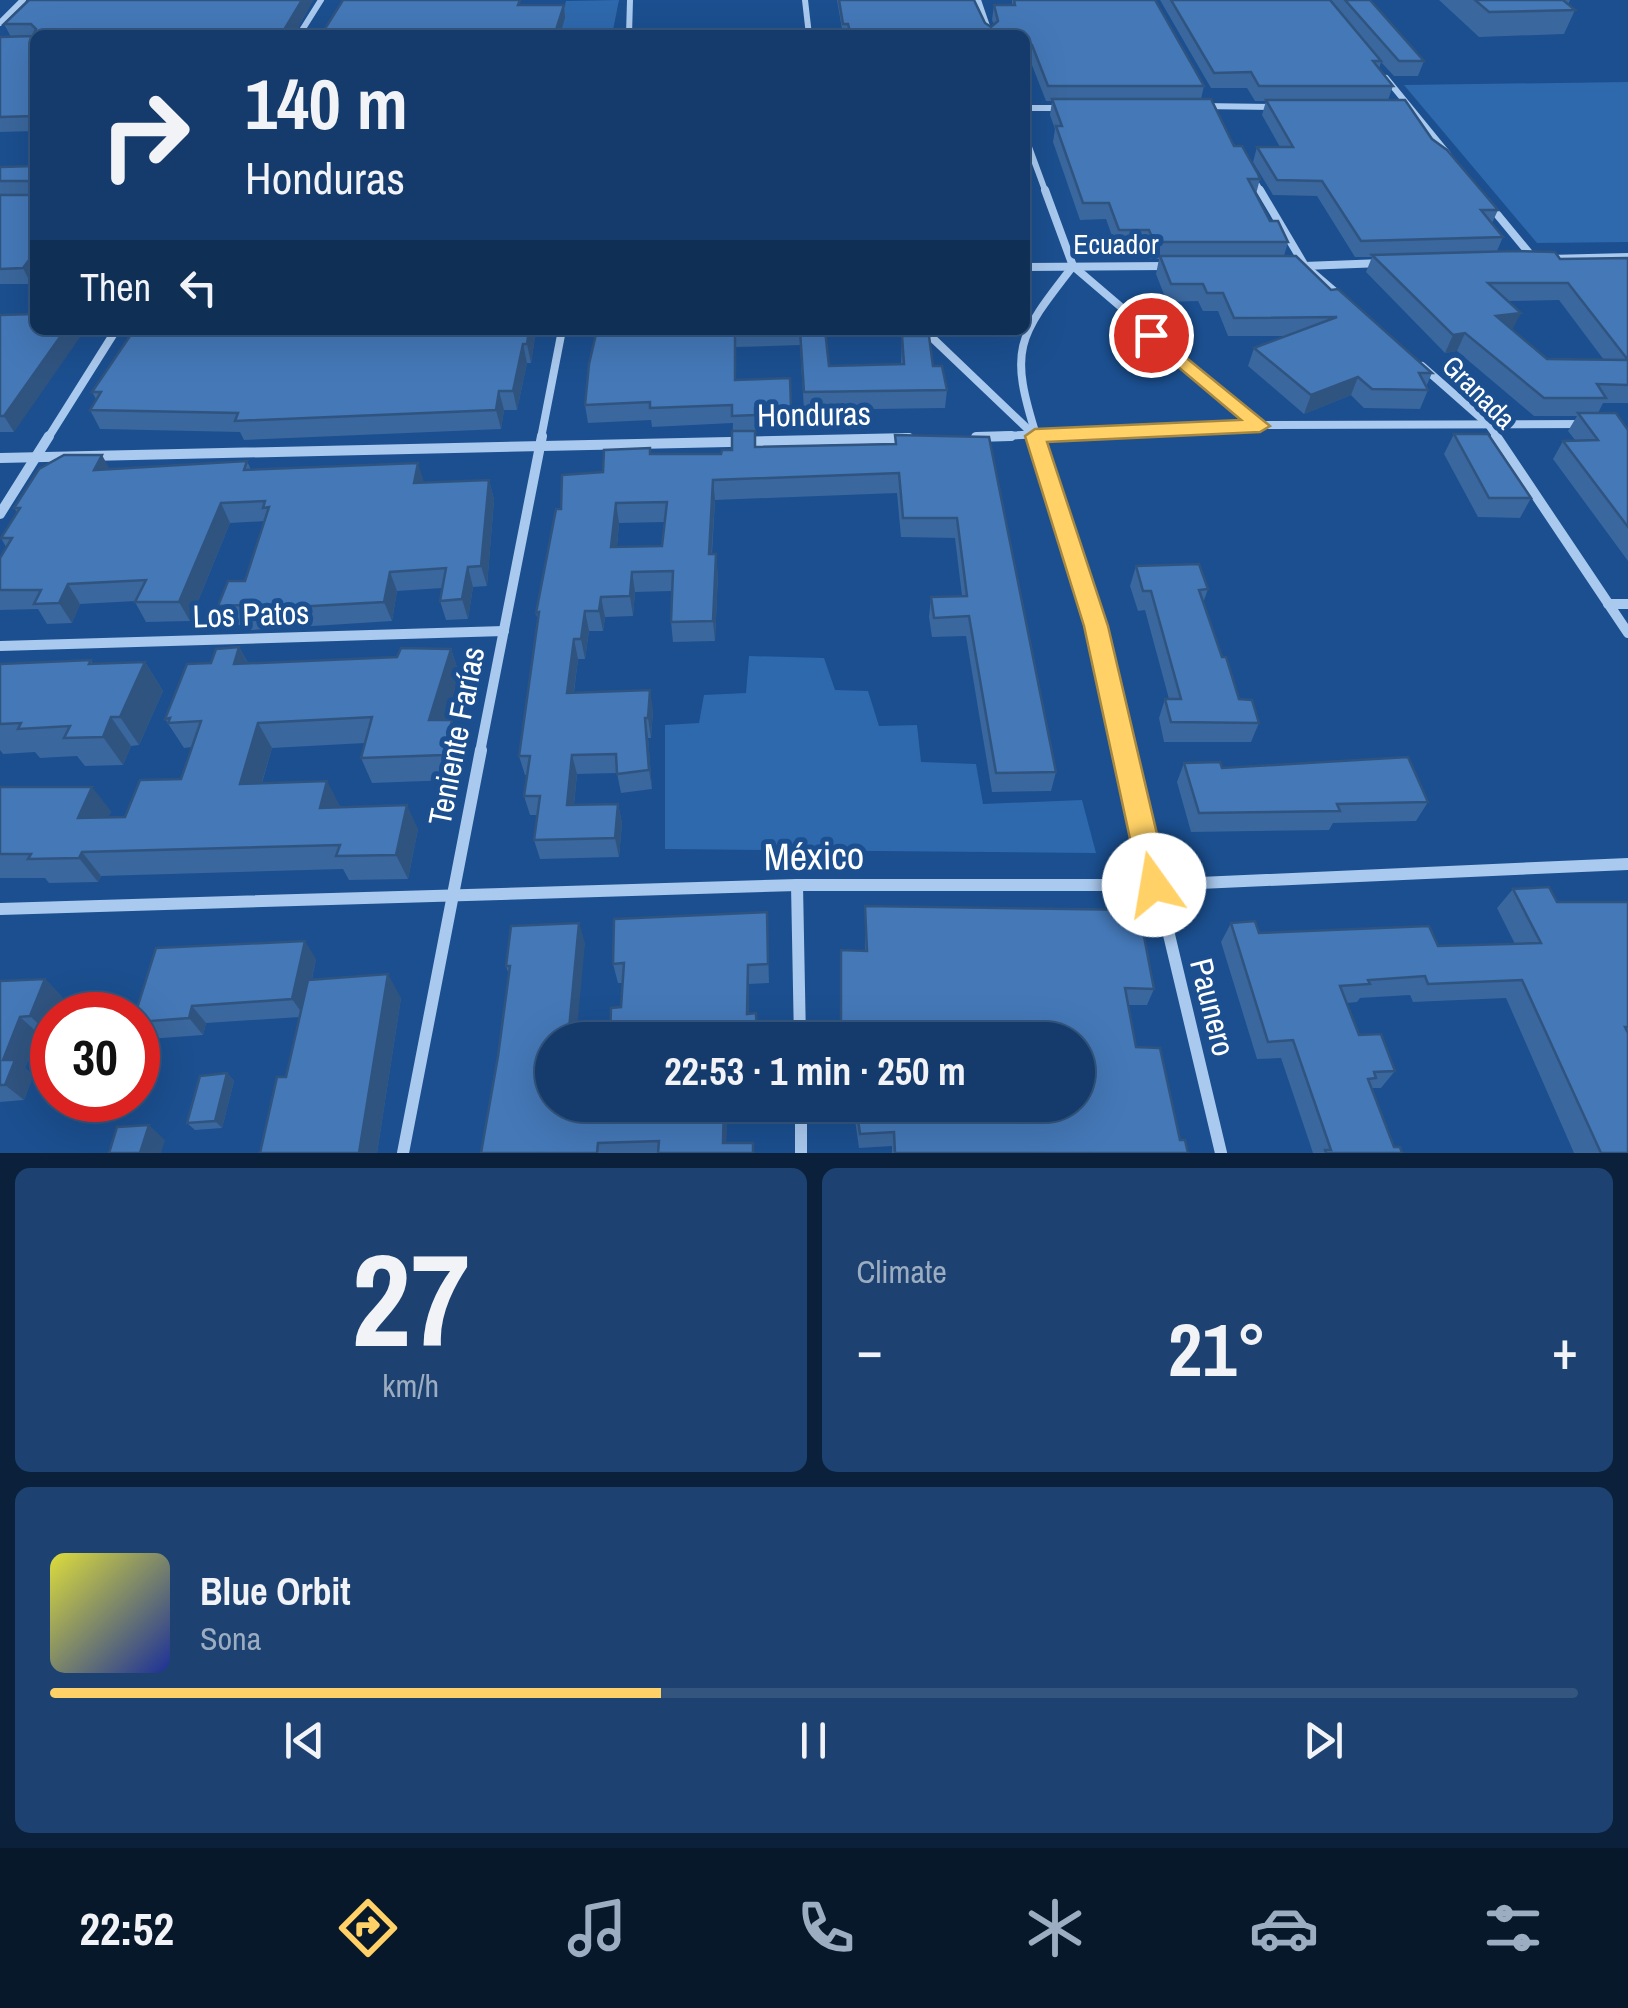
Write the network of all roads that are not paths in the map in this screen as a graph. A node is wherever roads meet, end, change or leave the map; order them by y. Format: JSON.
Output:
{"nodes":[{"id":1,"x":23,"y":0,"type":"edge"},
{"id":2,"x":321,"y":0,"type":"edge"},
{"id":3,"x":630,"y":0,"type":"edge"},
{"id":4,"x":805,"y":0,"type":"edge"},
{"id":5,"x":978,"y":0,"type":"edge"},
{"id":6,"x":0,"y":23,"type":"edge"},
{"id":7,"x":302,"y":30,"type":"edge"},
{"id":8,"x":629,"y":30,"type":"edge"},
{"id":9,"x":808,"y":30,"type":"edge"},
{"id":10,"x":988,"y":30,"type":"edge"},
{"id":11,"x":1385,"y":77,"type":"edge"},
{"id":12,"x":1202,"y":91,"type":"edge"},
{"id":13,"x":1192,"y":106,"type":"edge"},
{"id":14,"x":1210,"y":106,"type":"junction"},
{"id":15,"x":1081,"y":107,"type":"edge"},
{"id":16,"x":1290,"y":107,"type":"edge"},
{"id":17,"x":1030,"y":108,"type":"edge"},
{"id":18,"x":1390,"y":108,"type":"edge"},
{"id":19,"x":1410,"y":108,"type":"junction"},
{"id":20,"x":1220,"y":122,"type":"edge"},
{"id":21,"x":1030,"y":150,"type":"edge"},
{"id":22,"x":1460,"y":168,"type":"edge"},
{"id":23,"x":1248,"y":170,"type":"edge"},
{"id":24,"x":1484,"y":199,"type":"edge"},
{"id":25,"x":1628,"y":257,"type":"edge"},
{"id":26,"x":1534,"y":259,"type":"junction"},
{"id":27,"x":1515,"y":260,"type":"edge"},
{"id":28,"x":1400,"y":263,"type":"edge"},
{"id":29,"x":1073,"y":266,"type":"junction"},
{"id":30,"x":1170,"y":266,"type":"edge"},
{"id":31,"x":1286,"y":266,"type":"edge"},
{"id":32,"x":1305,"y":266,"type":"junction"},
{"id":33,"x":1030,"y":267,"type":"edge"},
{"id":34,"x":1348,"y":302,"type":"edge"},
{"id":35,"x":1030,"y":325,"type":"edge"},
{"id":36,"x":113,"y":335,"type":"edge"},
{"id":37,"x":561,"y":335,"type":"edge"},
{"id":38,"x":929,"y":335,"type":"edge"},
{"id":39,"x":1024,"y":335,"type":"edge"},
{"id":40,"x":1418,"y":364,"type":"edge"},
{"id":41,"x":1588,"y":424,"type":"edge"},
{"id":42,"x":1489,"y":425,"type":"junction"},
{"id":43,"x":1260,"y":426,"type":"junction"},
{"id":44,"x":1035,"y":436,"type":"junction"},
{"id":45,"x":956,"y":437,"type":"edge"},
{"id":46,"x":916,"y":438,"type":"edge"},
{"id":47,"x":540,"y":444,"type":"junction"},
{"id":48,"x":37,"y":457,"type":"junction"},
{"id":49,"x":0,"y":458,"type":"edge"},
{"id":50,"x":0,"y":514,"type":"edge"},
{"id":51,"x":1608,"y":604,"type":"junction"},
{"id":52,"x":1628,"y":604,"type":"edge"},
{"id":53,"x":504,"y":632,"type":"junction"},
{"id":54,"x":1628,"y":632,"type":"edge"},
{"id":55,"x":0,"y":646,"type":"edge"},
{"id":56,"x":1628,"y":864,"type":"edge"},
{"id":57,"x":797,"y":885,"type":"junction"},
{"id":58,"x":1154,"y":885,"type":"junction"},
{"id":59,"x":453,"y":895,"type":"junction"},
{"id":60,"x":0,"y":909,"type":"edge"},
{"id":61,"x":800,"y":1022,"type":"edge"},
{"id":62,"x":800,"y":1122,"type":"edge"},
{"id":63,"x":403,"y":1153,"type":"edge"},
{"id":64,"x":801,"y":1153,"type":"edge"},
{"id":65,"x":1220,"y":1153,"type":"edge"}],
"edges":[{"from":1,"to":6,"type":"street"},
{"from":2,"to":7,"type":"street"},
{"from":3,"to":8,"type":"street"},
{"from":4,"to":9,"type":"street"},
{"from":5,"to":10,"type":"street"},
{"from":11,"to":19,"type":"street"},
{"from":12,"to":14,"type":"street"},
{"from":13,"to":14,"type":"street"},
{"from":14,"to":16,"type":"street"},
{"from":14,"to":20,"type":"street"},
{"from":15,"to":17,"type":"street"},
{"from":18,"to":19,"type":"street"},
{"from":19,"to":22,"type":"street"},
{"from":21,"to":29,"type":"street"},
{"from":23,"to":32,"type":"street"},
{"from":24,"to":26,"type":"street"},
{"from":25,"to":26,"type":"street"},
{"from":26,"to":27,"type":"street"},
{"from":28,"to":32,"type":"street"},
{"from":29,"to":30,"type":"street","name":"Ecuador"},
{"from":29,"to":33,"type":"street","name":"Ecuador"},
{"from":29,"to":35,"type":"street","name":"Paunero"},
{"from":29,"to":43,"type":"street"},
{"from":31,"to":32,"type":"street"},
{"from":32,"to":34,"type":"street"},
{"from":36,"to":48,"type":"street"},
{"from":37,"to":47,"type":"street","name":"Teniente Farías"},
{"from":38,"to":44,"type":"street"},
{"from":39,"to":44,"type":"street","name":"Paunero"},
{"from":40,"to":42,"type":"street","name":"Granada"},
{"from":41,"to":42,"type":"street"},
{"from":42,"to":43,"type":"street"},
{"from":42,"to":51,"type":"street","name":"Granada"},
{"from":43,"to":44,"type":"street"},
{"from":44,"to":45,"type":"street"},
{"from":44,"to":58,"type":"street","name":"Paunero"},
{"from":46,"to":47,"type":"street","name":"Honduras"},
{"from":47,"to":48,"type":"street","name":"Honduras"},
{"from":47,"to":53,"type":"street","name":"Teniente Farías"},
{"from":48,"to":49,"type":"street","name":"Honduras"},
{"from":48,"to":50,"type":"street"},
{"from":51,"to":52,"type":"street"},
{"from":51,"to":54,"type":"street","name":"Granada"},
{"from":53,"to":55,"type":"street","name":"Los Patos"},
{"from":53,"to":59,"type":"street","name":"Teniente Farías"},
{"from":56,"to":58,"type":"street","name":"México"},
{"from":57,"to":58,"type":"street","name":"México"},
{"from":57,"to":59,"type":"street","name":"México"},
{"from":57,"to":61,"type":"street"},
{"from":58,"to":65,"type":"street","name":"Paunero"},
{"from":59,"to":60,"type":"street","name":"México"},
{"from":59,"to":63,"type":"street","name":"Teniente Farías"},
{"from":62,"to":64,"type":"street"}]}
